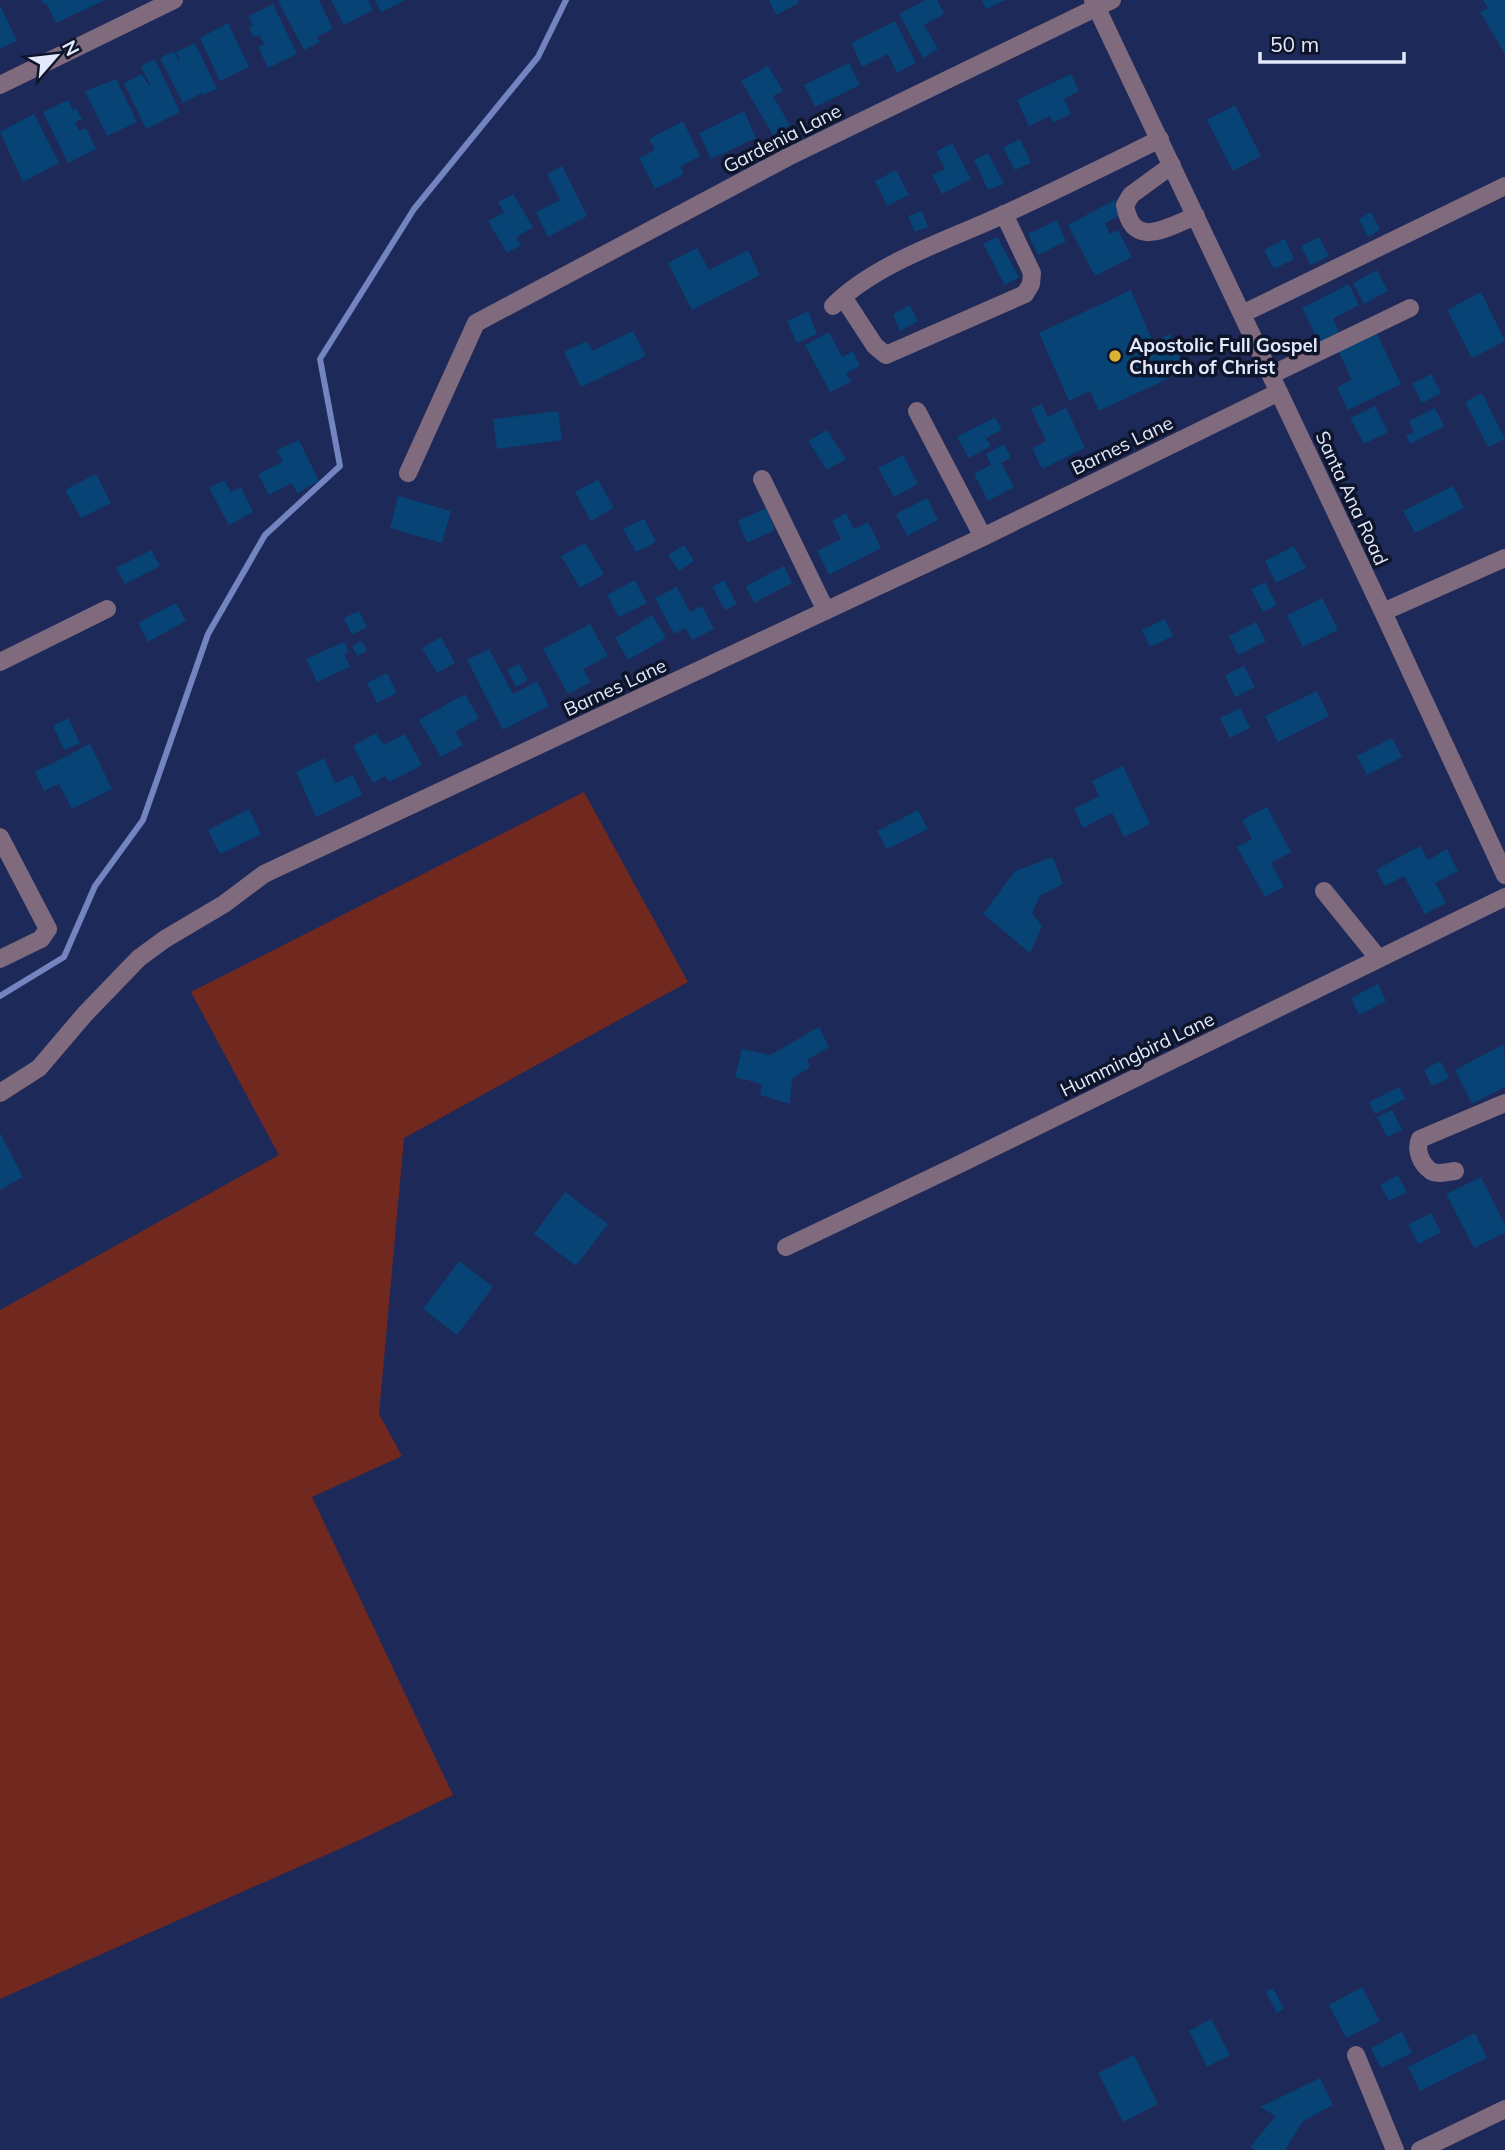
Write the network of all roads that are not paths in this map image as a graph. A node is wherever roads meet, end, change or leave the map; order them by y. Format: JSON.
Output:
{"nodes":[{"id":1,"x":174,"y":0,"type":"edge"},
{"id":2,"x":1100,"y":2,"type":"edge"},
{"id":3,"x":146,"y":6,"type":"edge"},
{"id":4,"x":0,"y":85,"type":"edge"},
{"id":5,"x":1160,"y":139,"type":"junction"},
{"id":6,"x":1172,"y":164,"type":"junction"},
{"id":7,"x":1505,"y":186,"type":"edge"},
{"id":8,"x":1004,"y":214,"type":"junction"},
{"id":9,"x":1196,"y":216,"type":"junction"},
{"id":10,"x":1410,"y":308,"type":"dead end"},
{"id":11,"x":1242,"y":314,"type":"junction"},
{"id":12,"x":1271,"y":375,"type":"junction"},
{"id":13,"x":1279,"y":392,"type":"junction"},
{"id":14,"x":917,"y":411,"type":"dead end"},
{"id":15,"x":408,"y":473,"type":"dead end"},
{"id":16,"x":762,"y":479,"type":"dead end"},
{"id":17,"x":983,"y":537,"type":"junction"},
{"id":18,"x":1505,"y":558,"type":"edge"},
{"id":19,"x":107,"y":609,"type":"dead end"},
{"id":20,"x":826,"y":611,"type":"junction"},
{"id":21,"x":1383,"y":612,"type":"junction"},
{"id":22,"x":0,"y":662,"type":"edge"},
{"id":23,"x":0,"y":837,"type":"edge"},
{"id":24,"x":1505,"y":875,"type":"edge"},
{"id":25,"x":1324,"y":891,"type":"dead end"},
{"id":26,"x":1505,"y":897,"type":"edge"},
{"id":27,"x":0,"y":959,"type":"edge"},
{"id":28,"x":1379,"y":959,"type":"junction"},
{"id":29,"x":0,"y":1093,"type":"edge"},
{"id":30,"x":1505,"y":1103,"type":"edge"},
{"id":31,"x":1455,"y":1171,"type":"dead end"},
{"id":32,"x":786,"y":1247,"type":"dead end"},
{"id":33,"x":1356,"y":2055,"type":"dead end"},
{"id":34,"x":1505,"y":2109,"type":"edge"},
{"id":35,"x":1395,"y":2150,"type":"edge"},
{"id":36,"x":1420,"y":2150,"type":"edge"}],
"edges":[{"from":1,"to":3,"type":"street"},
{"from":2,"to":5,"type":"street","name":"Santa Ana Road"},
{"from":2,"to":15,"type":"street","name":"Gardenia Lane"},
{"from":3,"to":4,"type":"street"},
{"from":5,"to":6,"type":"street","name":"Santa Ana Road"},
{"from":5,"to":8,"type":"street"},
{"from":6,"to":9,"type":"street","name":"Santa Ana Road"},
{"from":6,"to":9,"type":"street"},
{"from":7,"to":11,"type":"street"},
{"from":8,"to":8,"type":"street"},
{"from":9,"to":11,"type":"street","name":"Santa Ana Road"},
{"from":10,"to":12,"type":"street"},
{"from":11,"to":12,"type":"street","name":"Santa Ana Road"},
{"from":12,"to":13,"type":"street","name":"Santa Ana Road"},
{"from":13,"to":17,"type":"street","name":"Barnes Lane"},
{"from":13,"to":21,"type":"street","name":"Santa Ana Road"},
{"from":14,"to":17,"type":"street"},
{"from":16,"to":20,"type":"street"},
{"from":17,"to":20,"type":"street","name":"Barnes Lane"},
{"from":18,"to":21,"type":"street"},
{"from":19,"to":22,"type":"street"},
{"from":20,"to":29,"type":"street","name":"Barnes Lane"},
{"from":21,"to":24,"type":"street","name":"Santa Ana Road"},
{"from":23,"to":27,"type":"street"},
{"from":25,"to":28,"type":"street"},
{"from":26,"to":28,"type":"street","name":"Hummingbird Lane"},
{"from":28,"to":32,"type":"street","name":"Hummingbird Lane"},
{"from":30,"to":31,"type":"street"},
{"from":33,"to":35,"type":"street"},
{"from":34,"to":36,"type":"street"}]}
